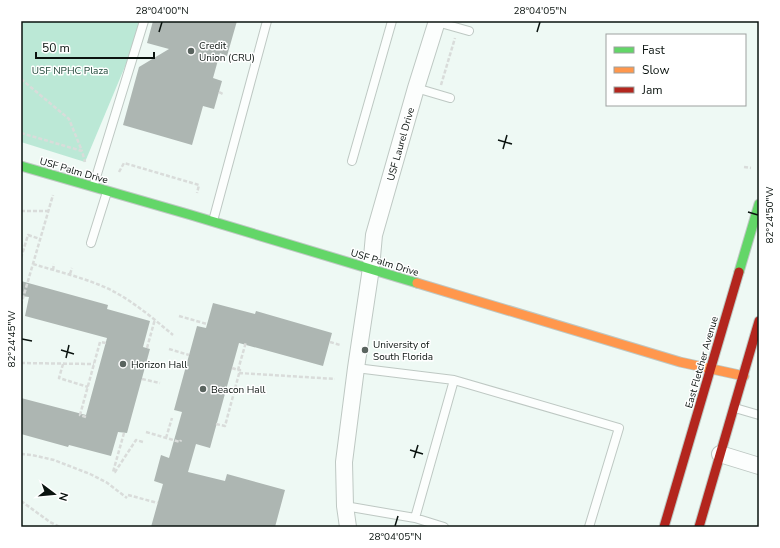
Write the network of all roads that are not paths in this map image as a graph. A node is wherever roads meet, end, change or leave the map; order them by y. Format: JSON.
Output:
{"nodes":[{"id":1,"x":144,"y":21,"type":"edge"},
{"id":2,"x":267,"y":21,"type":"edge"},
{"id":3,"x":392,"y":21,"type":"edge"},
{"id":4,"x":437,"y":21,"type":"edge"},
{"id":5,"x":469,"y":31,"type":"dead end"},
{"id":6,"x":416,"y":88,"type":"junction"},
{"id":7,"x":450,"y":98,"type":"dead end"},
{"id":8,"x":352,"y":161,"type":"dead end"},
{"id":9,"x":21,"y":166,"type":"edge"},
{"id":10,"x":93,"y":187,"type":"junction"},
{"id":11,"x":108,"y":191,"type":"junction"},
{"id":12,"x":759,"y":204,"type":"edge"},
{"id":13,"x":213,"y":221,"type":"junction"},
{"id":14,"x":91,"y":243,"type":"dead end"},
{"id":15,"x":371,"y":268,"type":"junction"},
{"id":16,"x":759,"y":321,"type":"edge"},
{"id":17,"x":356,"y":368,"type":"junction"},
{"id":18,"x":710,"y":368,"type":"junction"},
{"id":19,"x":744,"y":376,"type":"junction"},
{"id":20,"x":454,"y":380,"type":"junction"},
{"id":21,"x":733,"y":408,"type":"junction"},
{"id":22,"x":759,"y":415,"type":"edge"},
{"id":23,"x":720,"y":454,"type":"junction"},
{"id":24,"x":759,"y":466,"type":"edge"},
{"id":25,"x":672,"y":498,"type":"junction"},
{"id":26,"x":345,"y":506,"type":"junction"},
{"id":27,"x":415,"y":518,"type":"junction"},
{"id":28,"x":348,"y":527,"type":"edge"},
{"id":29,"x":444,"y":527,"type":"edge"},
{"id":30,"x":589,"y":527,"type":"edge"},
{"id":31,"x":664,"y":527,"type":"edge"},
{"id":32,"x":672,"y":527,"type":"edge"},
{"id":33,"x":699,"y":527,"type":"edge"}],
"edges":[{"from":1,"to":10,"type":"lane"},
{"from":2,"to":13,"type":"lane"},
{"from":3,"to":8,"type":"lane"},
{"from":4,"to":5,"type":"lane"},
{"from":4,"to":6,"type":"street","name":"USF Laurel Drive"},
{"from":6,"to":7,"type":"lane"},
{"from":6,"to":15,"type":"street","name":"USF Laurel Drive"},
{"from":9,"to":10,"type":"street","name":"USF Palm Drive"},
{"from":10,"to":11,"type":"street","name":"USF Palm Drive"},
{"from":11,"to":13,"type":"street","name":"USF Palm Drive"},
{"from":11,"to":14,"type":"lane"},
{"from":12,"to":18,"type":"street","name":"East Fletcher Avenue"},
{"from":13,"to":15,"type":"street","name":"USF Palm Drive"},
{"from":15,"to":17,"type":"street","name":"USF Laurel Drive"},
{"from":15,"to":18,"type":"street","name":"USF Palm Drive"},
{"from":16,"to":19,"type":"street"},
{"from":17,"to":20,"type":"lane"},
{"from":17,"to":26,"type":"street","name":"USF Laurel Drive"},
{"from":18,"to":19,"type":"street","name":"USF Palm Drive"},
{"from":18,"to":25,"type":"street","name":"East Fletcher Avenue"},
{"from":19,"to":21,"type":"street"},
{"from":20,"to":27,"type":"lane"},
{"from":20,"to":30,"type":"lane"},
{"from":21,"to":22,"type":"lane"},
{"from":21,"to":23,"type":"street"},
{"from":23,"to":24,"type":"street"},
{"from":23,"to":33,"type":"street"},
{"from":25,"to":31,"type":"street","name":"East Fletcher Avenue"},
{"from":25,"to":32,"type":"street"},
{"from":26,"to":27,"type":"lane"},
{"from":26,"to":28,"type":"street"},
{"from":27,"to":29,"type":"lane"}]}
